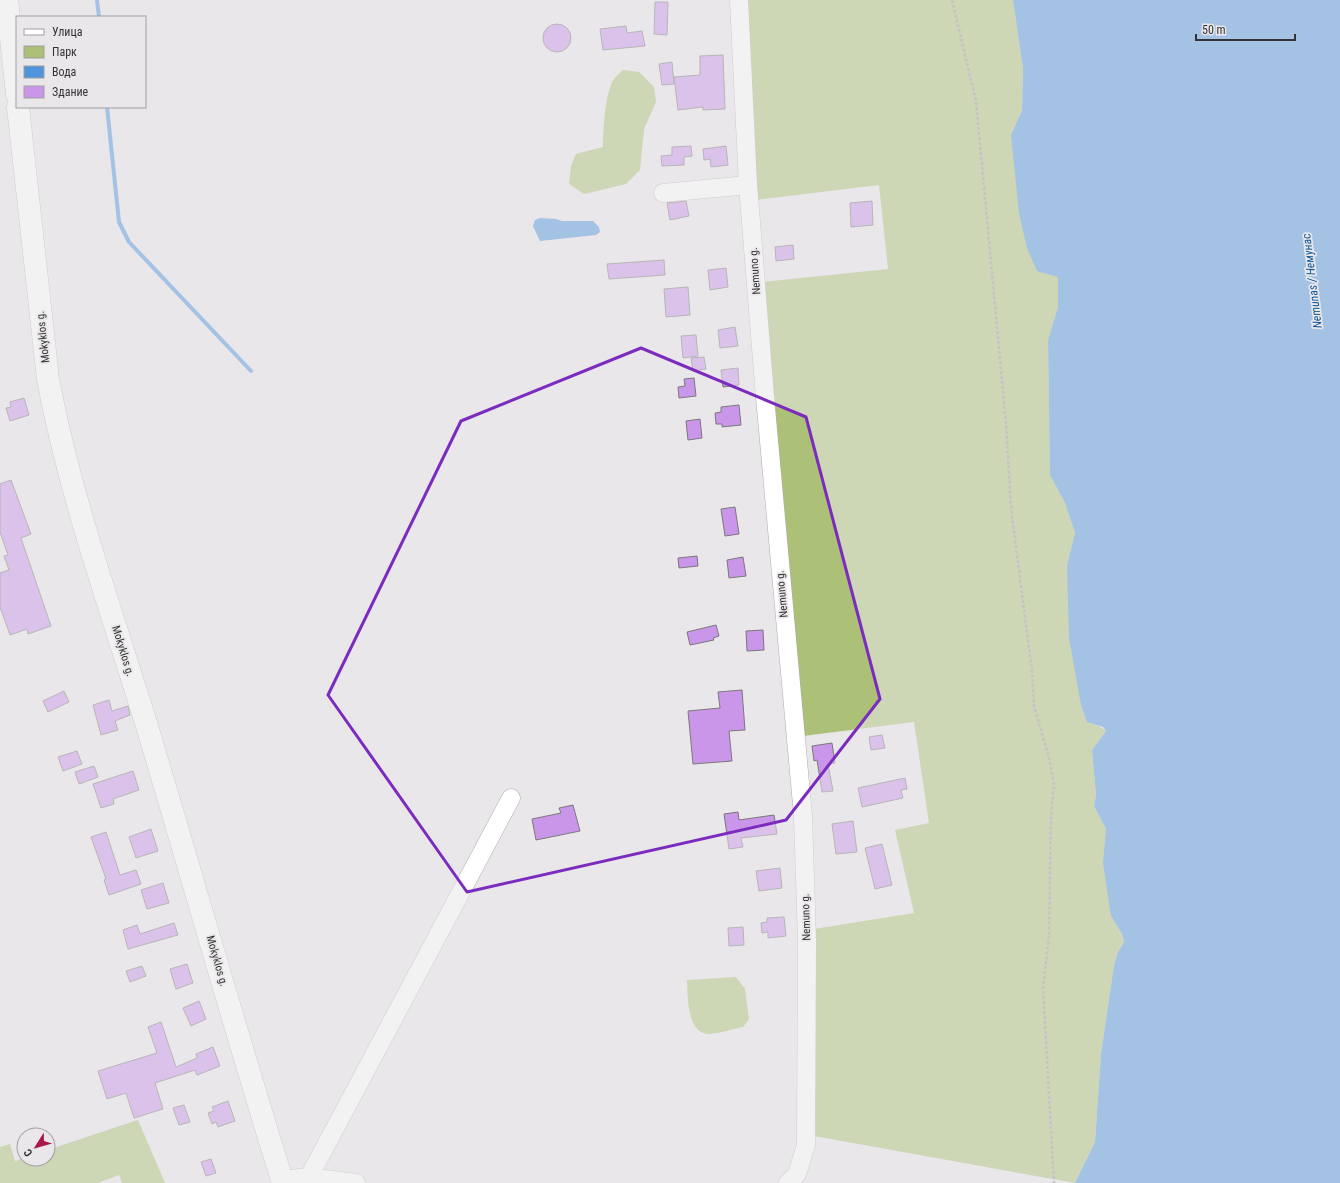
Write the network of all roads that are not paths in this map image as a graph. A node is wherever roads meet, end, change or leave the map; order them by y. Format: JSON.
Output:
{"nodes":[{"id":1,"x":7,"y":0,"type":"edge"},
{"id":2,"x":739,"y":0,"type":"edge"},
{"id":3,"x":16,"y":85,"type":"edge"},
{"id":4,"x":18,"y":108,"type":"edge"},
{"id":5,"x":748,"y":185,"type":"junction"},
{"id":6,"x":663,"y":193,"type":"dead end"},
{"id":7,"x":511,"y":798,"type":"dead end"},
{"id":8,"x":309,"y":1177,"type":"junction"},
{"id":9,"x":283,"y":1181,"type":"edge"},
{"id":10,"x":356,"y":1183,"type":"edge"},
{"id":11,"x":788,"y":1183,"type":"edge"}],
"edges":[{"from":1,"to":3,"type":"main road"},
{"from":2,"to":5,"type":"street","name":"Nemuno g."},
{"from":4,"to":9,"type":"main road","name":"Mokyklos g."},
{"from":5,"to":6,"type":"street"},
{"from":5,"to":11,"type":"street","name":"Nemuno g."},
{"from":7,"to":8,"type":"street"},
{"from":8,"to":9,"type":"street"},
{"from":8,"to":10,"type":"street"}]}
